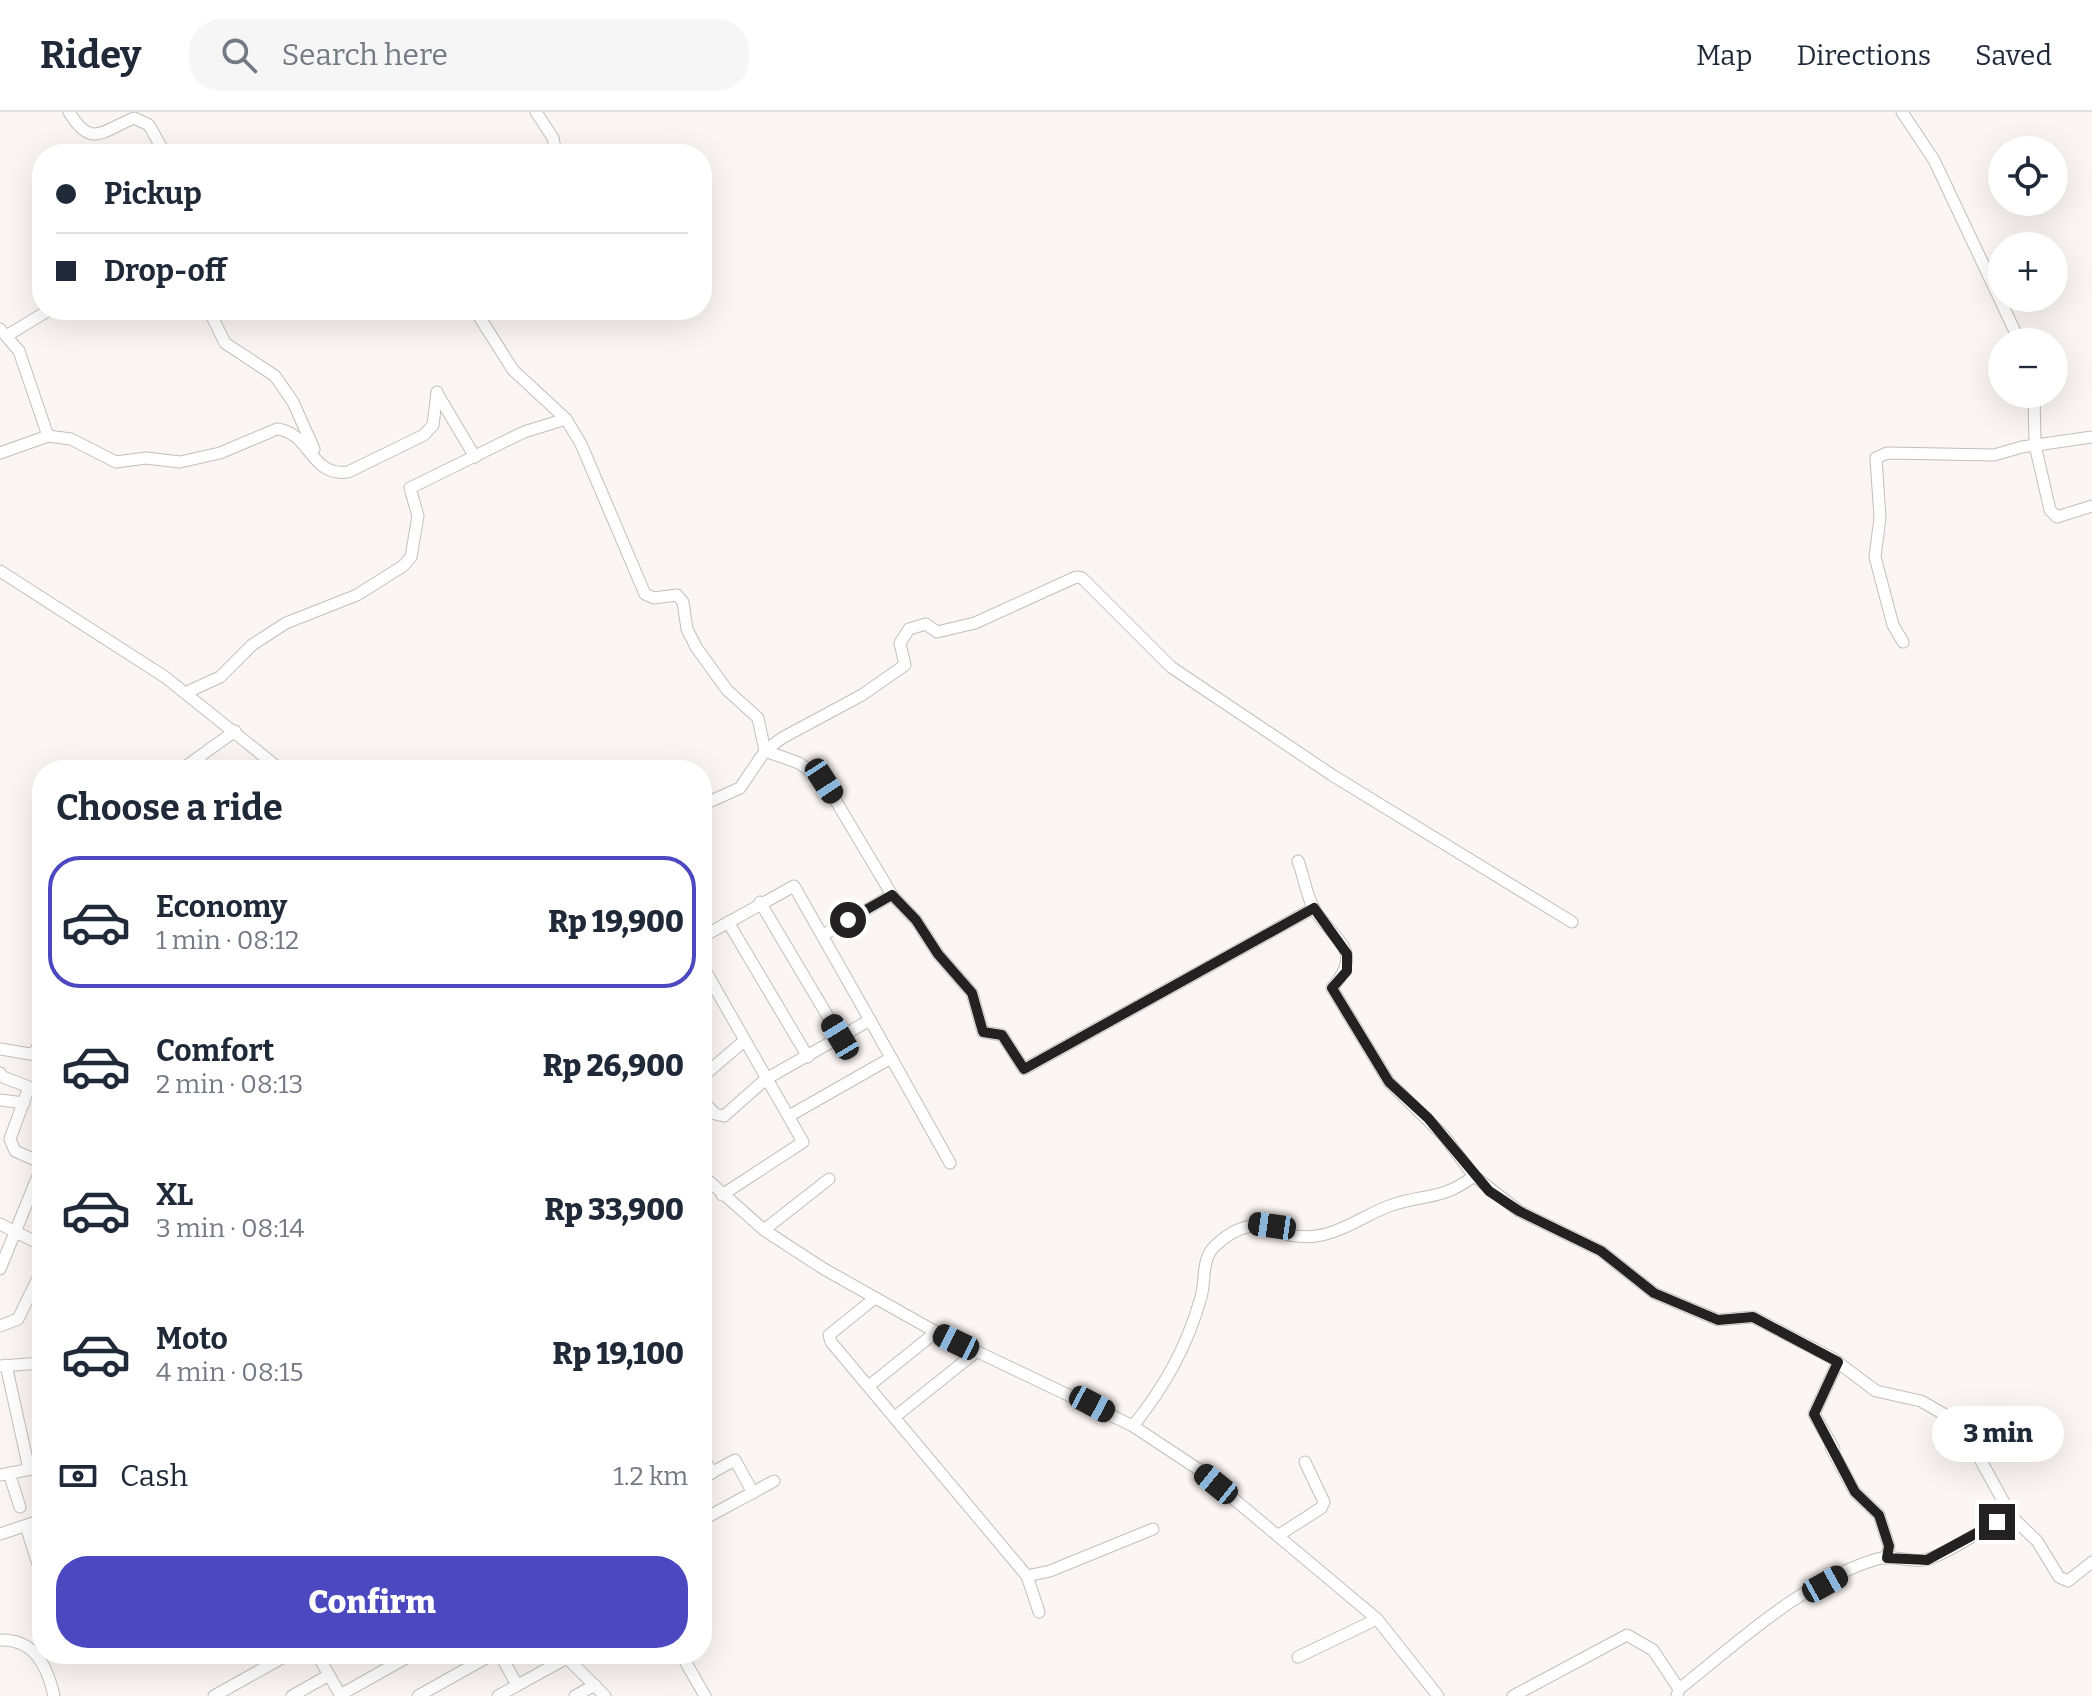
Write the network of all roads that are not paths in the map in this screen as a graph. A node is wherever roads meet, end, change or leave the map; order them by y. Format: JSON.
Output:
{"nodes":[{"id":1,"x":69,"y":112,"type":"edge"},
{"id":2,"x":536,"y":112,"type":"edge"},
{"id":3,"x":1902,"y":112,"type":"edge"},
{"id":4,"x":158,"y":144,"type":"edge"},
{"id":5,"x":554,"y":144,"type":"edge"},
{"id":6,"x":32,"y":318,"type":"edge"},
{"id":7,"x":214,"y":320,"type":"edge"},
{"id":8,"x":482,"y":320,"type":"edge"},
{"id":9,"x":2013,"y":328,"type":"edge"},
{"id":10,"x":4,"y":332,"type":"edge"},
{"id":11,"x":2034,"y":408,"type":"edge"},
{"id":12,"x":566,"y":419,"type":"junction"},
{"id":13,"x":48,"y":436,"type":"junction"},
{"id":14,"x":2092,"y":437,"type":"edge"},
{"id":15,"x":2035,"y":445,"type":"junction"},
{"id":16,"x":0,"y":453,"type":"edge"},
{"id":17,"x":475,"y":457,"type":"junction"},
{"id":18,"x":326,"y":471,"type":"junction"},
{"id":19,"x":2092,"y":506,"type":"edge"},
{"id":20,"x":0,"y":571,"type":"edge"},
{"id":21,"x":1903,"y":642,"type":"dead end"},
{"id":22,"x":185,"y":693,"type":"junction"},
{"id":23,"x":235,"y":731,"type":"junction"},
{"id":24,"x":765,"y":751,"type":"junction"},
{"id":25,"x":206,"y":760,"type":"edge"},
{"id":26,"x":269,"y":760,"type":"edge"},
{"id":27,"x":712,"y":801,"type":"edge"},
{"id":28,"x":1298,"y":861,"type":"dead end"},
{"id":29,"x":892,"y":895,"type":"junction"},
{"id":30,"x":760,"y":902,"type":"junction"},
{"id":31,"x":1314,"y":908,"type":"junction"},
{"id":32,"x":728,"y":922,"type":"junction"},
{"id":33,"x":1572,"y":922,"type":"dead end"},
{"id":34,"x":712,"y":931,"type":"edge"},
{"id":35,"x":823,"y":935,"type":"junction"},
{"id":36,"x":712,"y":983,"type":"edge"},
{"id":37,"x":870,"y":1020,"type":"junction"},
{"id":38,"x":840,"y":1037,"type":"junction"},
{"id":39,"x":744,"y":1041,"type":"junction"},
{"id":40,"x":2,"y":1050,"type":"edge"},
{"id":41,"x":32,"y":1054,"type":"edge"},
{"id":42,"x":808,"y":1057,"type":"junction"},
{"id":43,"x":891,"y":1058,"type":"junction"},
{"id":44,"x":712,"y":1068,"type":"edge"},
{"id":45,"x":0,"y":1071,"type":"edge"},
{"id":46,"x":766,"y":1079,"type":"junction"},
{"id":47,"x":0,"y":1100,"type":"edge"},
{"id":48,"x":24,"y":1103,"type":"junction"},
{"id":49,"x":712,"y":1111,"type":"edge"},
{"id":50,"x":789,"y":1116,"type":"junction"},
{"id":51,"x":5,"y":1138,"type":"edge"},
{"id":52,"x":32,"y":1160,"type":"edge"},
{"id":53,"x":950,"y":1163,"type":"dead end"},
{"id":54,"x":1474,"y":1176,"type":"junction"},
{"id":55,"x":829,"y":1179,"type":"dead end"},
{"id":56,"x":712,"y":1185,"type":"edge"},
{"id":57,"x":32,"y":1191,"type":"edge"},
{"id":58,"x":722,"y":1195,"type":"junction"},
{"id":59,"x":0,"y":1224,"type":"edge"},
{"id":60,"x":764,"y":1230,"type":"junction"},
{"id":61,"x":16,"y":1233,"type":"junction"},
{"id":62,"x":32,"y":1240,"type":"edge"},
{"id":63,"x":0,"y":1269,"type":"edge"},
{"id":64,"x":32,"y":1290,"type":"edge"},
{"id":65,"x":875,"y":1298,"type":"junction"},
{"id":66,"x":0,"y":1326,"type":"edge"},
{"id":67,"x":936,"y":1332,"type":"junction"},
{"id":68,"x":976,"y":1352,"type":"junction"},
{"id":69,"x":32,"y":1361,"type":"edge"},
{"id":70,"x":1838,"y":1362,"type":"junction"},
{"id":71,"x":3,"y":1366,"type":"edge"},
{"id":72,"x":870,"y":1385,"type":"junction"},
{"id":73,"x":896,"y":1416,"type":"junction"},
{"id":74,"x":1133,"y":1426,"type":"junction"},
{"id":75,"x":1305,"y":1462,"type":"dead end"},
{"id":76,"x":29,"y":1469,"type":"junction"},
{"id":77,"x":32,"y":1469,"type":"edge"},
{"id":78,"x":712,"y":1473,"type":"edge"},
{"id":79,"x":5,"y":1474,"type":"edge"},
{"id":80,"x":774,"y":1481,"type":"dead end"},
{"id":81,"x":753,"y":1493,"type":"junction"},
{"id":82,"x":20,"y":1507,"type":"dead end"},
{"id":83,"x":712,"y":1515,"type":"edge"},
{"id":84,"x":2012,"y":1517,"type":"junction"},
{"id":85,"x":32,"y":1524,"type":"edge"},
{"id":86,"x":26,"y":1526,"type":"junction"},
{"id":87,"x":1153,"y":1529,"type":"dead end"},
{"id":88,"x":0,"y":1534,"type":"edge"},
{"id":89,"x":1279,"y":1535,"type":"junction"},
{"id":90,"x":32,"y":1545,"type":"edge"},
{"id":91,"x":1887,"y":1558,"type":"junction"},
{"id":92,"x":2092,"y":1562,"type":"edge"},
{"id":93,"x":1027,"y":1576,"type":"junction"},
{"id":94,"x":1039,"y":1612,"type":"dead end"},
{"id":95,"x":1377,"y":1619,"type":"junction"},
{"id":96,"x":0,"y":1640,"type":"edge"},
{"id":97,"x":32,"y":1653,"type":"edge"},
{"id":98,"x":1298,"y":1657,"type":"dead end"},
{"id":99,"x":38,"y":1664,"type":"edge"},
{"id":100,"x":271,"y":1664,"type":"edge"},
{"id":101,"x":323,"y":1664,"type":"edge"},
{"id":102,"x":395,"y":1664,"type":"edge"},
{"id":103,"x":475,"y":1664,"type":"edge"},
{"id":104,"x":505,"y":1664,"type":"edge"},
{"id":105,"x":556,"y":1664,"type":"edge"},
{"id":106,"x":573,"y":1664,"type":"edge"},
{"id":107,"x":687,"y":1664,"type":"edge"},
{"id":108,"x":552,"y":1666,"type":"joint"},
{"id":109,"x":329,"y":1675,"type":"junction"},
{"id":110,"x":517,"y":1685,"type":"junction"},
{"id":111,"x":595,"y":1685,"type":"junction"},
{"id":112,"x":1678,"y":1692,"type":"edge"},
{"id":113,"x":340,"y":1695,"type":"edge"},
{"id":114,"x":54,"y":1696,"type":"edge"},
{"id":115,"x":214,"y":1696,"type":"edge"},
{"id":116,"x":292,"y":1696,"type":"edge"},
{"id":117,"x":418,"y":1696,"type":"edge"},
{"id":118,"x":498,"y":1696,"type":"edge"},
{"id":119,"x":575,"y":1696,"type":"edge"},
{"id":120,"x":605,"y":1696,"type":"edge"},
{"id":121,"x":705,"y":1696,"type":"edge"},
{"id":122,"x":1438,"y":1696,"type":"edge"},
{"id":123,"x":1513,"y":1696,"type":"edge"}],
"edges":[{"from":1,"to":4,"type":"street"},
{"from":2,"to":5,"type":"street"},
{"from":3,"to":9,"type":"street"},
{"from":6,"to":10,"type":"street"},
{"from":7,"to":18,"type":"street"},
{"from":8,"to":12,"type":"street"},
{"from":10,"to":13,"type":"street"},
{"from":11,"to":15,"type":"street"},
{"from":12,"to":17,"type":"street"},
{"from":12,"to":24,"type":"street"},
{"from":13,"to":16,"type":"street"},
{"from":13,"to":18,"type":"street"},
{"from":14,"to":15,"type":"street"},
{"from":15,"to":19,"type":"street"},
{"from":15,"to":21,"type":"street"},
{"from":17,"to":18,"type":"street"},
{"from":17,"to":22,"type":"street"},
{"from":20,"to":22,"type":"street"},
{"from":22,"to":23,"type":"street"},
{"from":23,"to":25,"type":"street"},
{"from":23,"to":26,"type":"street"},
{"from":24,"to":27,"type":"street"},
{"from":24,"to":29,"type":"street"},
{"from":24,"to":33,"type":"street"},
{"from":28,"to":31,"type":"street"},
{"from":29,"to":31,"type":"street"},
{"from":29,"to":35,"type":"street"},
{"from":30,"to":32,"type":"street"},
{"from":30,"to":35,"type":"street"},
{"from":30,"to":38,"type":"street"},
{"from":31,"to":54,"type":"street"},
{"from":32,"to":34,"type":"street"},
{"from":32,"to":42,"type":"street"},
{"from":35,"to":37,"type":"street"},
{"from":36,"to":39,"type":"street"},
{"from":37,"to":38,"type":"street"},
{"from":37,"to":43,"type":"street"},
{"from":38,"to":42,"type":"street"},
{"from":39,"to":44,"type":"street"},
{"from":39,"to":46,"type":"street"},
{"from":40,"to":41,"type":"street"},
{"from":40,"to":45,"type":"street"},
{"from":42,"to":46,"type":"street"},
{"from":43,"to":50,"type":"street"},
{"from":43,"to":53,"type":"street"},
{"from":45,"to":48,"type":"street"},
{"from":46,"to":49,"type":"street"},
{"from":46,"to":50,"type":"street"},
{"from":47,"to":48,"type":"street"},
{"from":48,"to":51,"type":"street"},
{"from":50,"to":58,"type":"street"},
{"from":51,"to":52,"type":"street"},
{"from":54,"to":70,"type":"street"},
{"from":54,"to":74,"type":"street"},
{"from":55,"to":60,"type":"street"},
{"from":56,"to":58,"type":"street"},
{"from":57,"to":61,"type":"street"},
{"from":58,"to":60,"type":"street"},
{"from":59,"to":61,"type":"street"},
{"from":60,"to":65,"type":"street"},
{"from":61,"to":62,"type":"street"},
{"from":61,"to":63,"type":"street"},
{"from":64,"to":66,"type":"street"},
{"from":65,"to":67,"type":"street"},
{"from":65,"to":72,"type":"street"},
{"from":67,"to":68,"type":"street"},
{"from":67,"to":72,"type":"street"},
{"from":68,"to":73,"type":"street"},
{"from":68,"to":74,"type":"street"},
{"from":69,"to":71,"type":"street"},
{"from":70,"to":84,"type":"street"},
{"from":70,"to":91,"type":"street"},
{"from":71,"to":76,"type":"street"},
{"from":72,"to":73,"type":"street"},
{"from":73,"to":93,"type":"street"},
{"from":74,"to":89,"type":"street"},
{"from":75,"to":89,"type":"street"},
{"from":76,"to":77,"type":"street"},
{"from":76,"to":79,"type":"street"},
{"from":78,"to":81,"type":"street"},
{"from":79,"to":82,"type":"street"},
{"from":80,"to":81,"type":"street"},
{"from":81,"to":83,"type":"street"},
{"from":84,"to":91,"type":"street"},
{"from":84,"to":92,"type":"street"},
{"from":85,"to":86,"type":"street"},
{"from":86,"to":88,"type":"street"},
{"from":86,"to":90,"type":"street"},
{"from":87,"to":93,"type":"street"},
{"from":89,"to":95,"type":"street"},
{"from":91,"to":112,"type":"street"},
{"from":93,"to":94,"type":"street"},
{"from":95,"to":98,"type":"street"},
{"from":95,"to":122,"type":"street"},
{"from":96,"to":97,"type":"street"},
{"from":99,"to":114,"type":"street"},
{"from":100,"to":115,"type":"street"},
{"from":101,"to":109,"type":"street"},
{"from":102,"to":113,"type":"street"},
{"from":103,"to":117,"type":"street"},
{"from":104,"to":110,"type":"street"},
{"from":105,"to":108,"type":"street"},
{"from":106,"to":111,"type":"street"},
{"from":107,"to":121,"type":"street"},
{"from":108,"to":110,"type":"street"},
{"from":109,"to":113,"type":"street"},
{"from":109,"to":116,"type":"street"},
{"from":110,"to":118,"type":"street"},
{"from":111,"to":119,"type":"street"},
{"from":111,"to":120,"type":"street"},
{"from":112,"to":123,"type":"street"}]}
